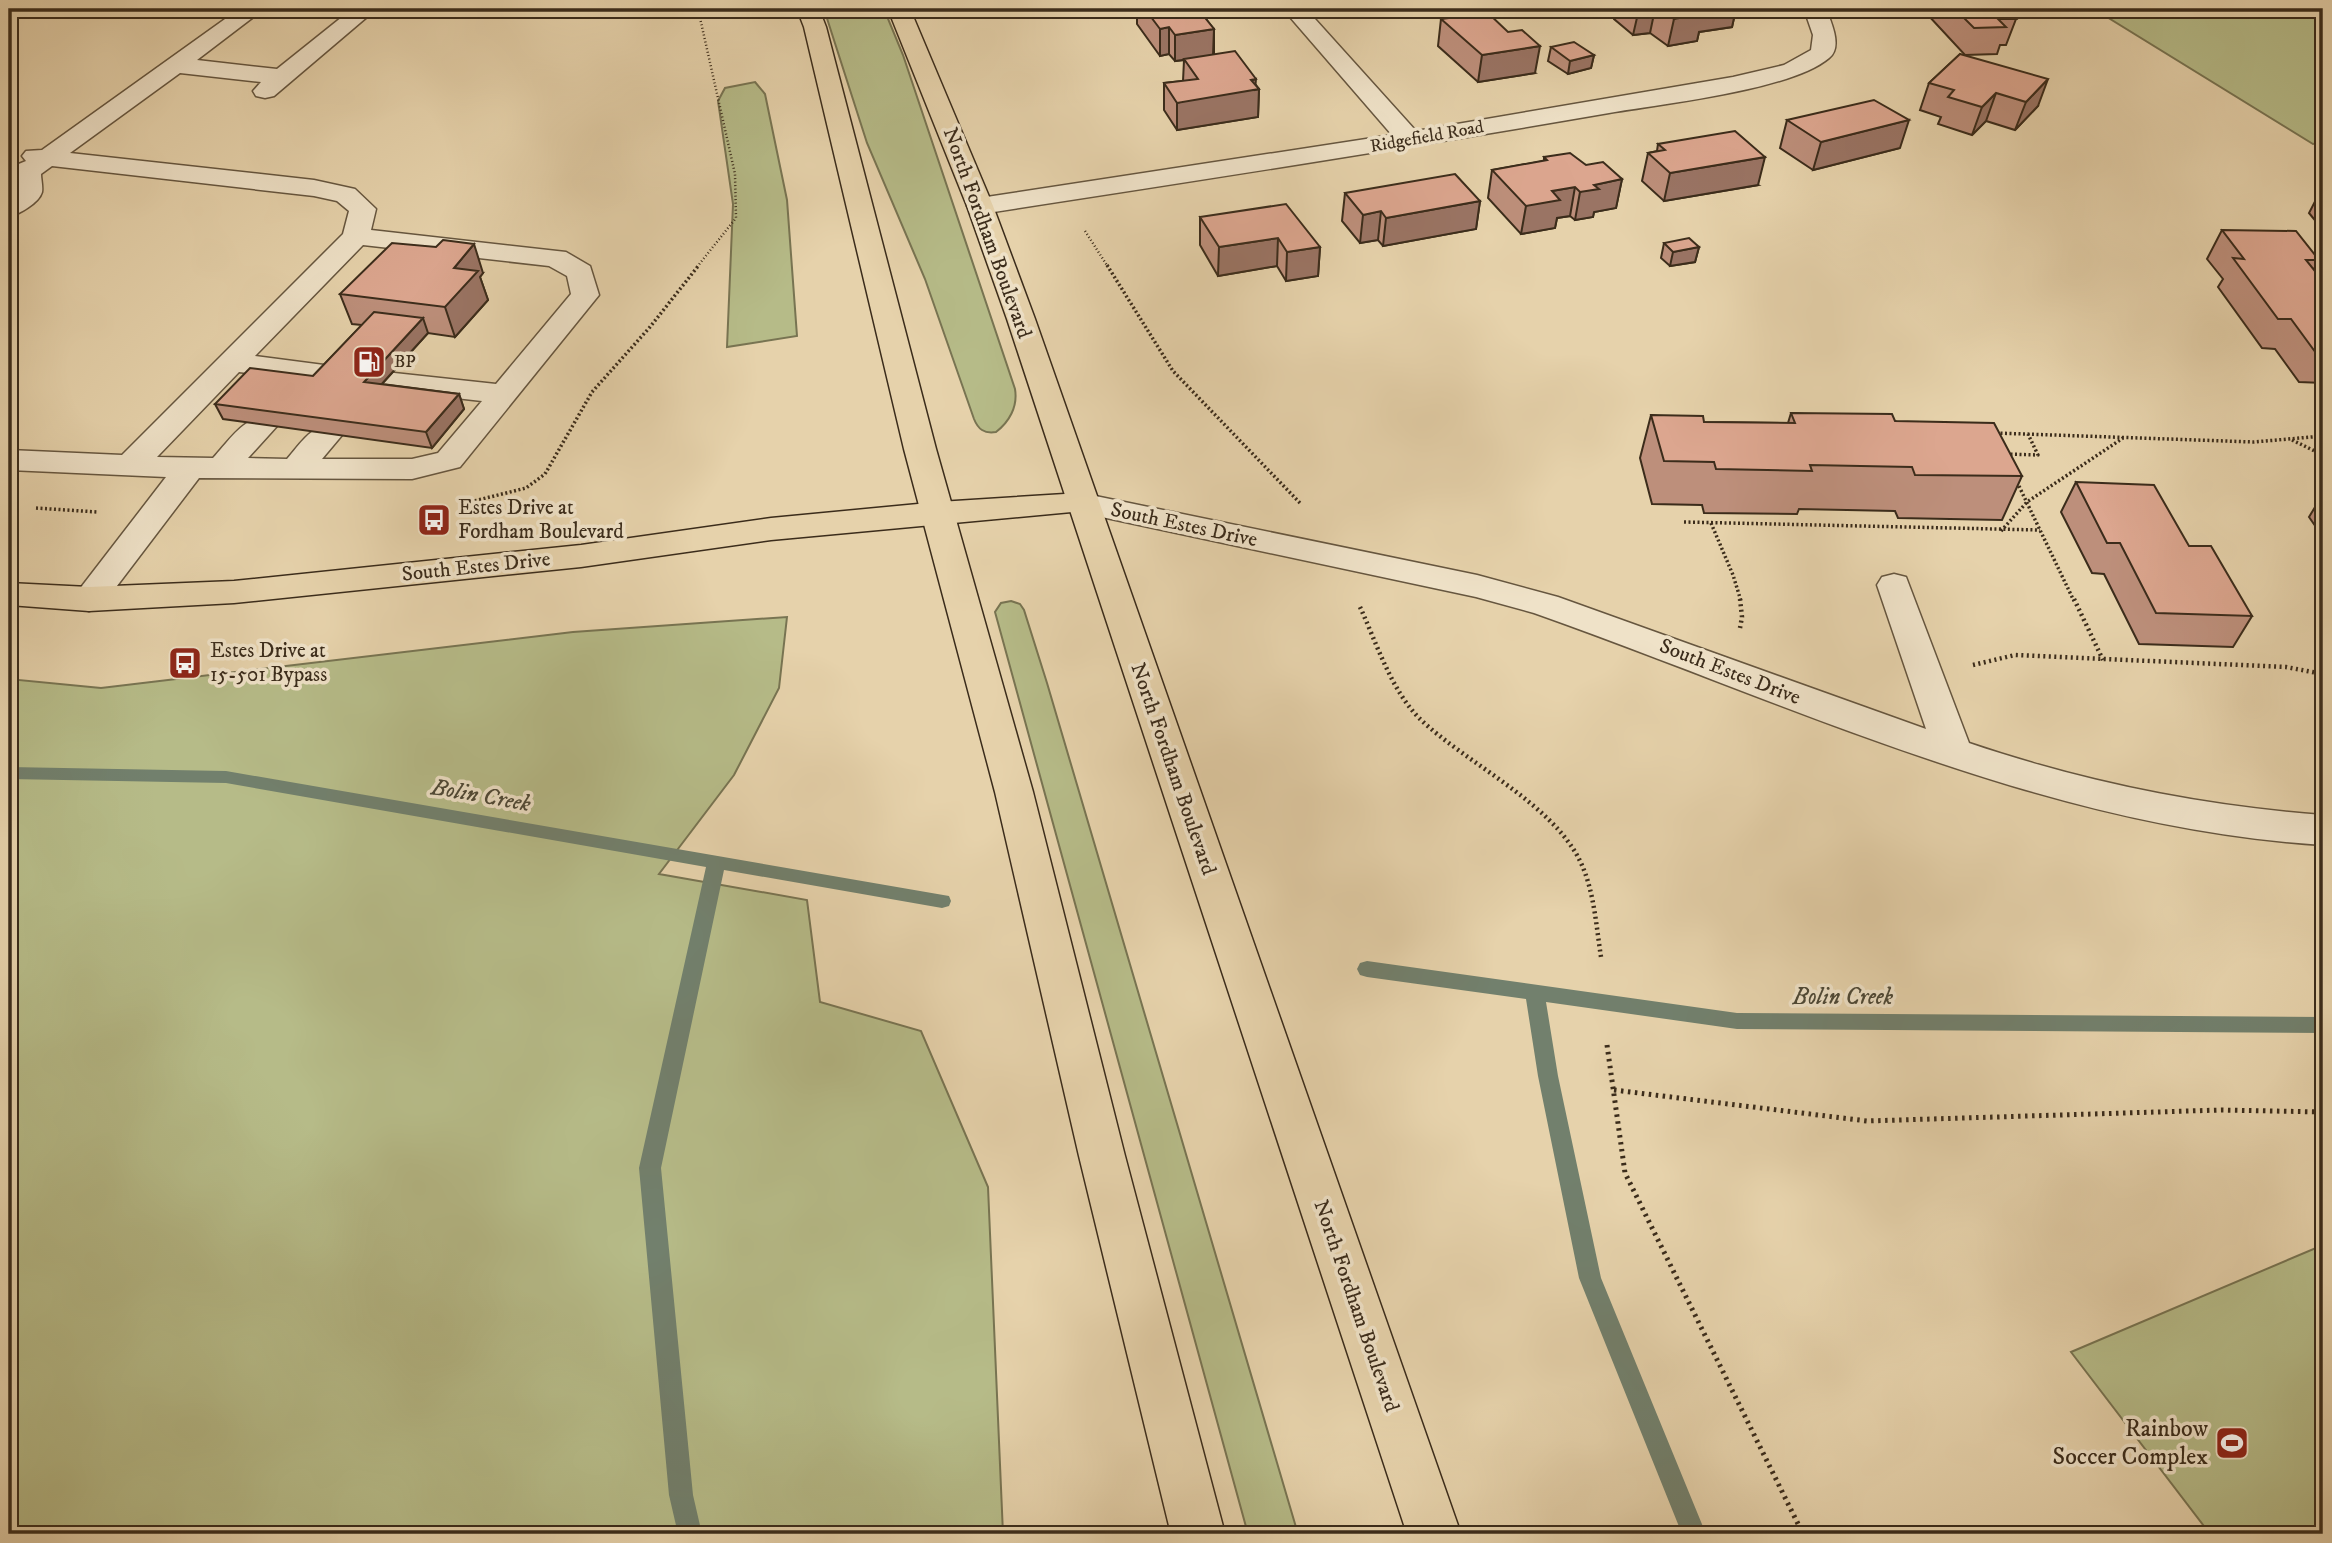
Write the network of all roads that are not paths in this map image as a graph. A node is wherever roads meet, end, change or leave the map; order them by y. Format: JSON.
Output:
{"nodes":[{"id":1,"x":253,"y":9,"type":"edge"},
{"id":2,"x":808,"y":9,"type":"edge"},
{"id":3,"x":899,"y":9,"type":"edge"},
{"id":4,"x":1294,"y":9,"type":"edge"},
{"id":5,"x":1815,"y":9,"type":"edge"},
{"id":6,"x":363,"y":11,"type":"dead end"},
{"id":7,"x":175,"y":65,"type":"junction"},
{"id":8,"x":1410,"y":140,"type":"junction"},
{"id":9,"x":23,"y":165,"type":"edge"},
{"id":10,"x":981,"y":206,"type":"junction"},
{"id":11,"x":9,"y":209,"type":"edge"},
{"id":12,"x":356,"y":236,"type":"junction"},
{"id":13,"x":232,"y":362,"type":"junction"},
{"id":14,"x":316,"y":378,"type":"edge"},
{"id":15,"x":385,"y":381,"type":"dead end"},
{"id":16,"x":503,"y":394,"type":"junction"},
{"id":17,"x":262,"y":425,"type":"edge"},
{"id":18,"x":327,"y":434,"type":"edge"},
{"id":19,"x":389,"y":442,"type":"edge"},
{"id":20,"x":9,"y":460,"type":"edge"},
{"id":21,"x":128,"y":467,"type":"junction"},
{"id":22,"x":205,"y":469,"type":"junction"},
{"id":23,"x":295,"y":469,"type":"junction"},
{"id":24,"x":367,"y":469,"type":"junction"},
{"id":25,"x":1081,"y":503,"type":"junction"},
{"id":26,"x":939,"y":513,"type":"junction"},
{"id":27,"x":1894,"y":585,"type":"dead end"},
{"id":28,"x":9,"y":594,"type":"edge"},
{"id":29,"x":89,"y":599,"type":"junction"},
{"id":30,"x":1952,"y":752,"type":"junction"},
{"id":31,"x":2323,"y":830,"type":"edge"},
{"id":32,"x":1198,"y":1534,"type":"edge"},
{"id":33,"x":1434,"y":1534,"type":"edge"}],
"edges":[{"from":1,"to":7,"type":"street"},
{"from":2,"to":26,"type":"main road"},
{"from":3,"to":10,"type":"main road","name":"North Fordham Boulevard"},
{"from":4,"to":8,"type":"street"},
{"from":5,"to":8,"type":"street","name":"Ridgefield Road"},
{"from":6,"to":7,"type":"street"},
{"from":7,"to":9,"type":"street"},
{"from":8,"to":10,"type":"street","name":"Ridgefield Road"},
{"from":9,"to":11,"type":"street"},
{"from":9,"to":12,"type":"street"},
{"from":10,"to":25,"type":"main road","name":"North Fordham Boulevard"},
{"from":12,"to":13,"type":"street"},
{"from":12,"to":16,"type":"street"},
{"from":13,"to":14,"type":"street"},
{"from":13,"to":21,"type":"street"},
{"from":15,"to":16,"type":"street"},
{"from":16,"to":24,"type":"street"},
{"from":17,"to":22,"type":"street"},
{"from":18,"to":23,"type":"street"},
{"from":19,"to":24,"type":"street"},
{"from":20,"to":21,"type":"street"},
{"from":21,"to":22,"type":"street"},
{"from":22,"to":23,"type":"street"},
{"from":22,"to":29,"type":"street"},
{"from":23,"to":24,"type":"street"},
{"from":25,"to":26,"type":"main road","name":"South Estes Drive"},
{"from":25,"to":30,"type":"street","name":"South Estes Drive"},
{"from":25,"to":33,"type":"main road","name":"North Fordham Boulevard"},
{"from":26,"to":29,"type":"main road","name":"South Estes Drive"},
{"from":26,"to":32,"type":"main road"},
{"from":27,"to":30,"type":"street"},
{"from":28,"to":29,"type":"main road","name":"South Estes Drive"},
{"from":30,"to":31,"type":"street","name":"South Estes Drive"}]}
